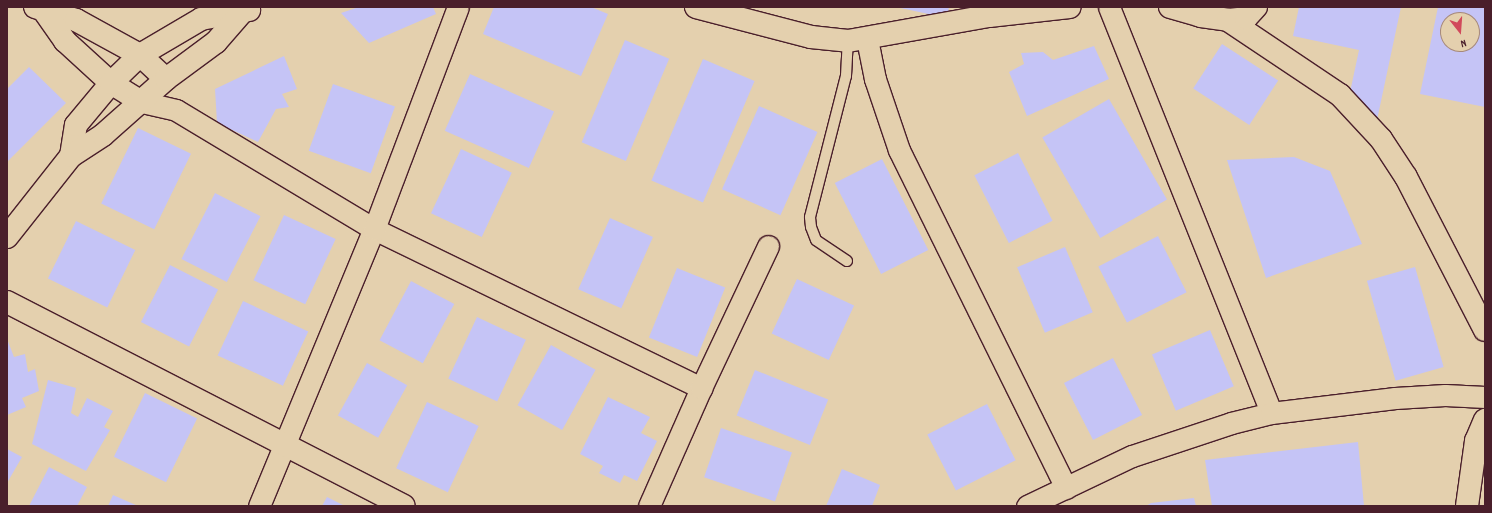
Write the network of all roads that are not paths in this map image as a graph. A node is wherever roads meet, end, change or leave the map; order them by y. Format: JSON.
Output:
{"nodes":[{"id":1,"x":458,"y":7,"type":"edge"},
{"id":2,"x":696,"y":7,"type":"edge"},
{"id":3,"x":1070,"y":7,"type":"edge"},
{"id":4,"x":1109,"y":7,"type":"edge"},
{"id":5,"x":1170,"y":7,"type":"edge"},
{"id":6,"x":1256,"y":7,"type":"edge"},
{"id":7,"x":40,"y":9,"type":"edge"},
{"id":8,"x":250,"y":9,"type":"edge"},
{"id":9,"x":1228,"y":20,"type":"junction"},
{"id":10,"x":857,"y":40,"type":"junction"},
{"id":11,"x":140,"y":56,"type":"junction"},
{"id":12,"x":166,"y":79,"type":"junction"},
{"id":13,"x":111,"y":83,"type":"junction"},
{"id":14,"x":142,"y":102,"type":"junction"},
{"id":15,"x":176,"y":110,"type":"junction"},
{"id":16,"x":71,"y":156,"type":"junction"},
{"id":17,"x":374,"y":229,"type":"junction"},
{"id":18,"x":7,"y":237,"type":"edge"},
{"id":19,"x":768,"y":246,"type":"dead end"},
{"id":20,"x":847,"y":261,"type":"dead end"},
{"id":21,"x":7,"y":302,"type":"edge"},
{"id":22,"x":1485,"y":330,"type":"edge"},
{"id":23,"x":701,"y":388,"type":"junction"},
{"id":24,"x":1485,"y":397,"type":"edge"},
{"id":25,"x":1271,"y":413,"type":"junction"},
{"id":26,"x":1485,"y":420,"type":"edge"},
{"id":27,"x":285,"y":445,"type":"junction"},
{"id":28,"x":1066,"y":488,"type":"junction"},
{"id":29,"x":259,"y":506,"type":"edge"},
{"id":30,"x":404,"y":506,"type":"edge"},
{"id":31,"x":650,"y":506,"type":"edge"},
{"id":32,"x":1027,"y":506,"type":"edge"},
{"id":33,"x":1467,"y":506,"type":"edge"}],
"edges":[{"from":1,"to":17,"type":"street"},
{"from":2,"to":10,"type":"main road"},
{"from":3,"to":10,"type":"main road"},
{"from":4,"to":25,"type":"street"},
{"from":5,"to":9,"type":"main road"},
{"from":6,"to":9,"type":"main road"},
{"from":7,"to":11,"type":"main road"},
{"from":7,"to":13,"type":"main road"},
{"from":8,"to":11,"type":"main road"},
{"from":8,"to":12,"type":"main road"},
{"from":9,"to":22,"type":"main road"},
{"from":10,"to":20,"type":"lane"},
{"from":10,"to":28,"type":"street"},
{"from":11,"to":12,"type":"main road"},
{"from":11,"to":13,"type":"main road"},
{"from":12,"to":14,"type":"main road"},
{"from":12,"to":15,"type":"street"},
{"from":13,"to":14,"type":"main road"},
{"from":13,"to":16,"type":"main road"},
{"from":14,"to":15,"type":"street"},
{"from":14,"to":16,"type":"main road"},
{"from":15,"to":17,"type":"street"},
{"from":16,"to":18,"type":"main road"},
{"from":17,"to":23,"type":"street"},
{"from":17,"to":27,"type":"street"},
{"from":19,"to":23,"type":"street"},
{"from":21,"to":27,"type":"main road"},
{"from":23,"to":31,"type":"street"},
{"from":24,"to":25,"type":"street"},
{"from":25,"to":28,"type":"street"},
{"from":26,"to":33,"type":"main road"},
{"from":27,"to":29,"type":"street"},
{"from":27,"to":30,"type":"main road"},
{"from":28,"to":32,"type":"street"}]}
